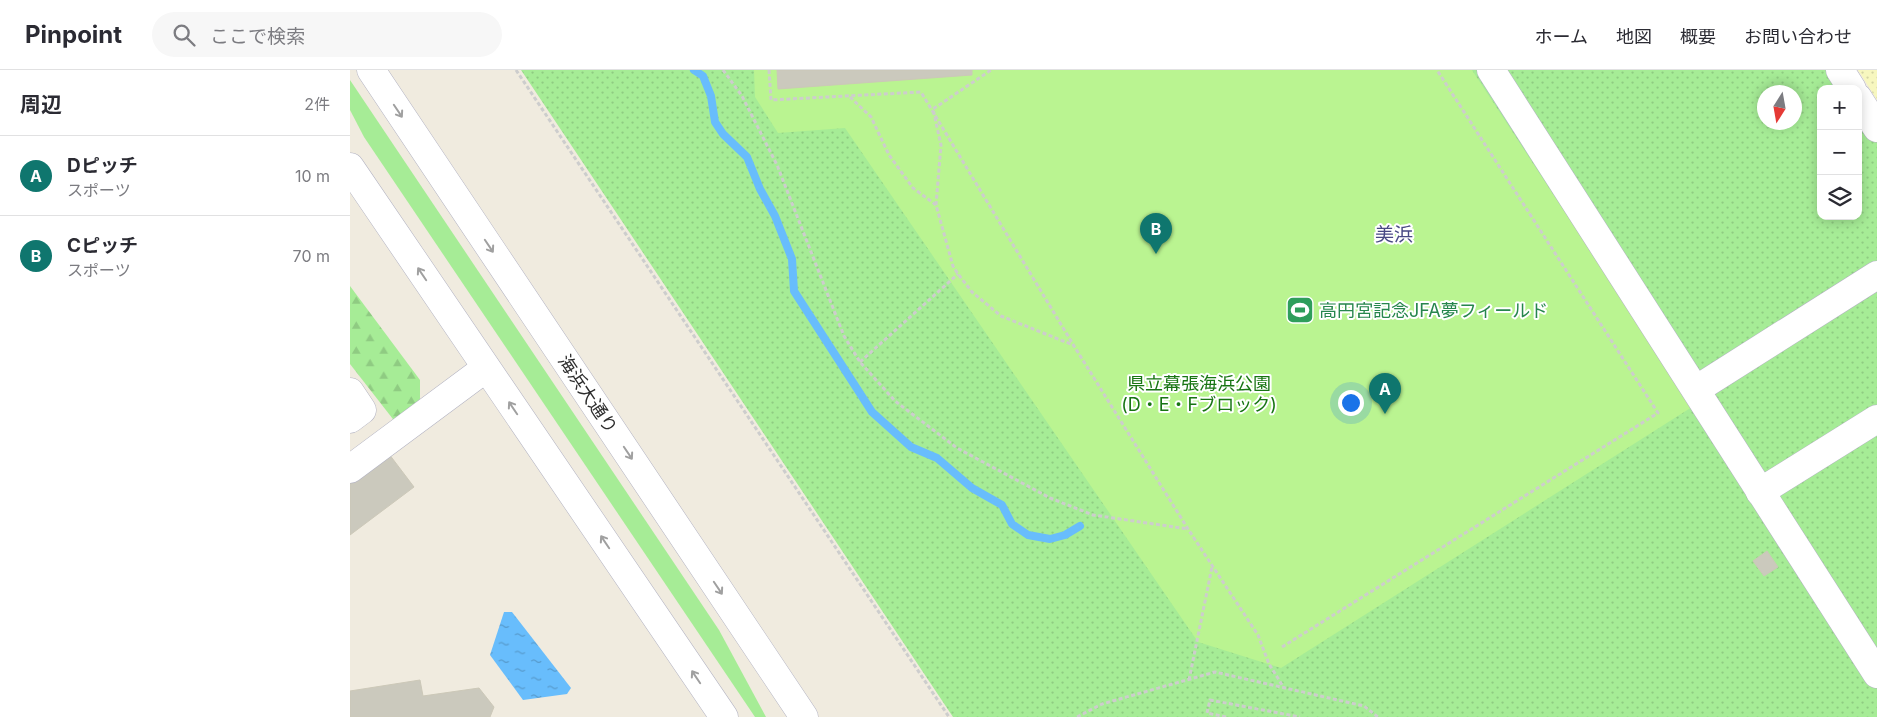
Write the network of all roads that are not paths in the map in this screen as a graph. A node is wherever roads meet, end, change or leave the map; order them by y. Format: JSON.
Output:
{"nodes":[{"id":1,"x":371,"y":70,"type":"edge"},
{"id":2,"x":1491,"y":70,"type":"edge"},
{"id":3,"x":1840,"y":70,"type":"edge"},
{"id":4,"x":1849,"y":85,"type":"edge"},
{"id":5,"x":1862,"y":104,"type":"edge"},
{"id":6,"x":1877,"y":128,"type":"edge"},
{"id":7,"x":350,"y":167,"type":"edge"},
{"id":8,"x":1877,"y":275,"type":"edge"},
{"id":9,"x":486,"y":368,"type":"junction"},
{"id":10,"x":1696,"y":389,"type":"junction"},
{"id":11,"x":350,"y":392,"type":"edge"},
{"id":12,"x":350,"y":419,"type":"edge"},
{"id":13,"x":1877,"y":419,"type":"edge"},
{"id":14,"x":350,"y":469,"type":"edge"},
{"id":15,"x":1760,"y":492,"type":"junction"},
{"id":16,"x":1877,"y":674,"type":"edge"},
{"id":17,"x":724,"y":717,"type":"edge"},
{"id":18,"x":804,"y":717,"type":"edge"}],
"edges":[{"from":1,"to":18,"type":"street","name":"海浜大通り","one_way":true},
{"from":2,"to":10,"type":"street"},
{"from":3,"to":4,"type":"street"},
{"from":5,"to":6,"type":"street"},
{"from":9,"to":7,"type":"street","one_way":true},
{"from":8,"to":10,"type":"street"},
{"from":9,"to":14,"type":"street"},
{"from":17,"to":9,"type":"street","one_way":true},
{"from":10,"to":15,"type":"street"},
{"from":11,"to":12,"type":"street"},
{"from":13,"to":15,"type":"street"},
{"from":15,"to":16,"type":"street"}]}
